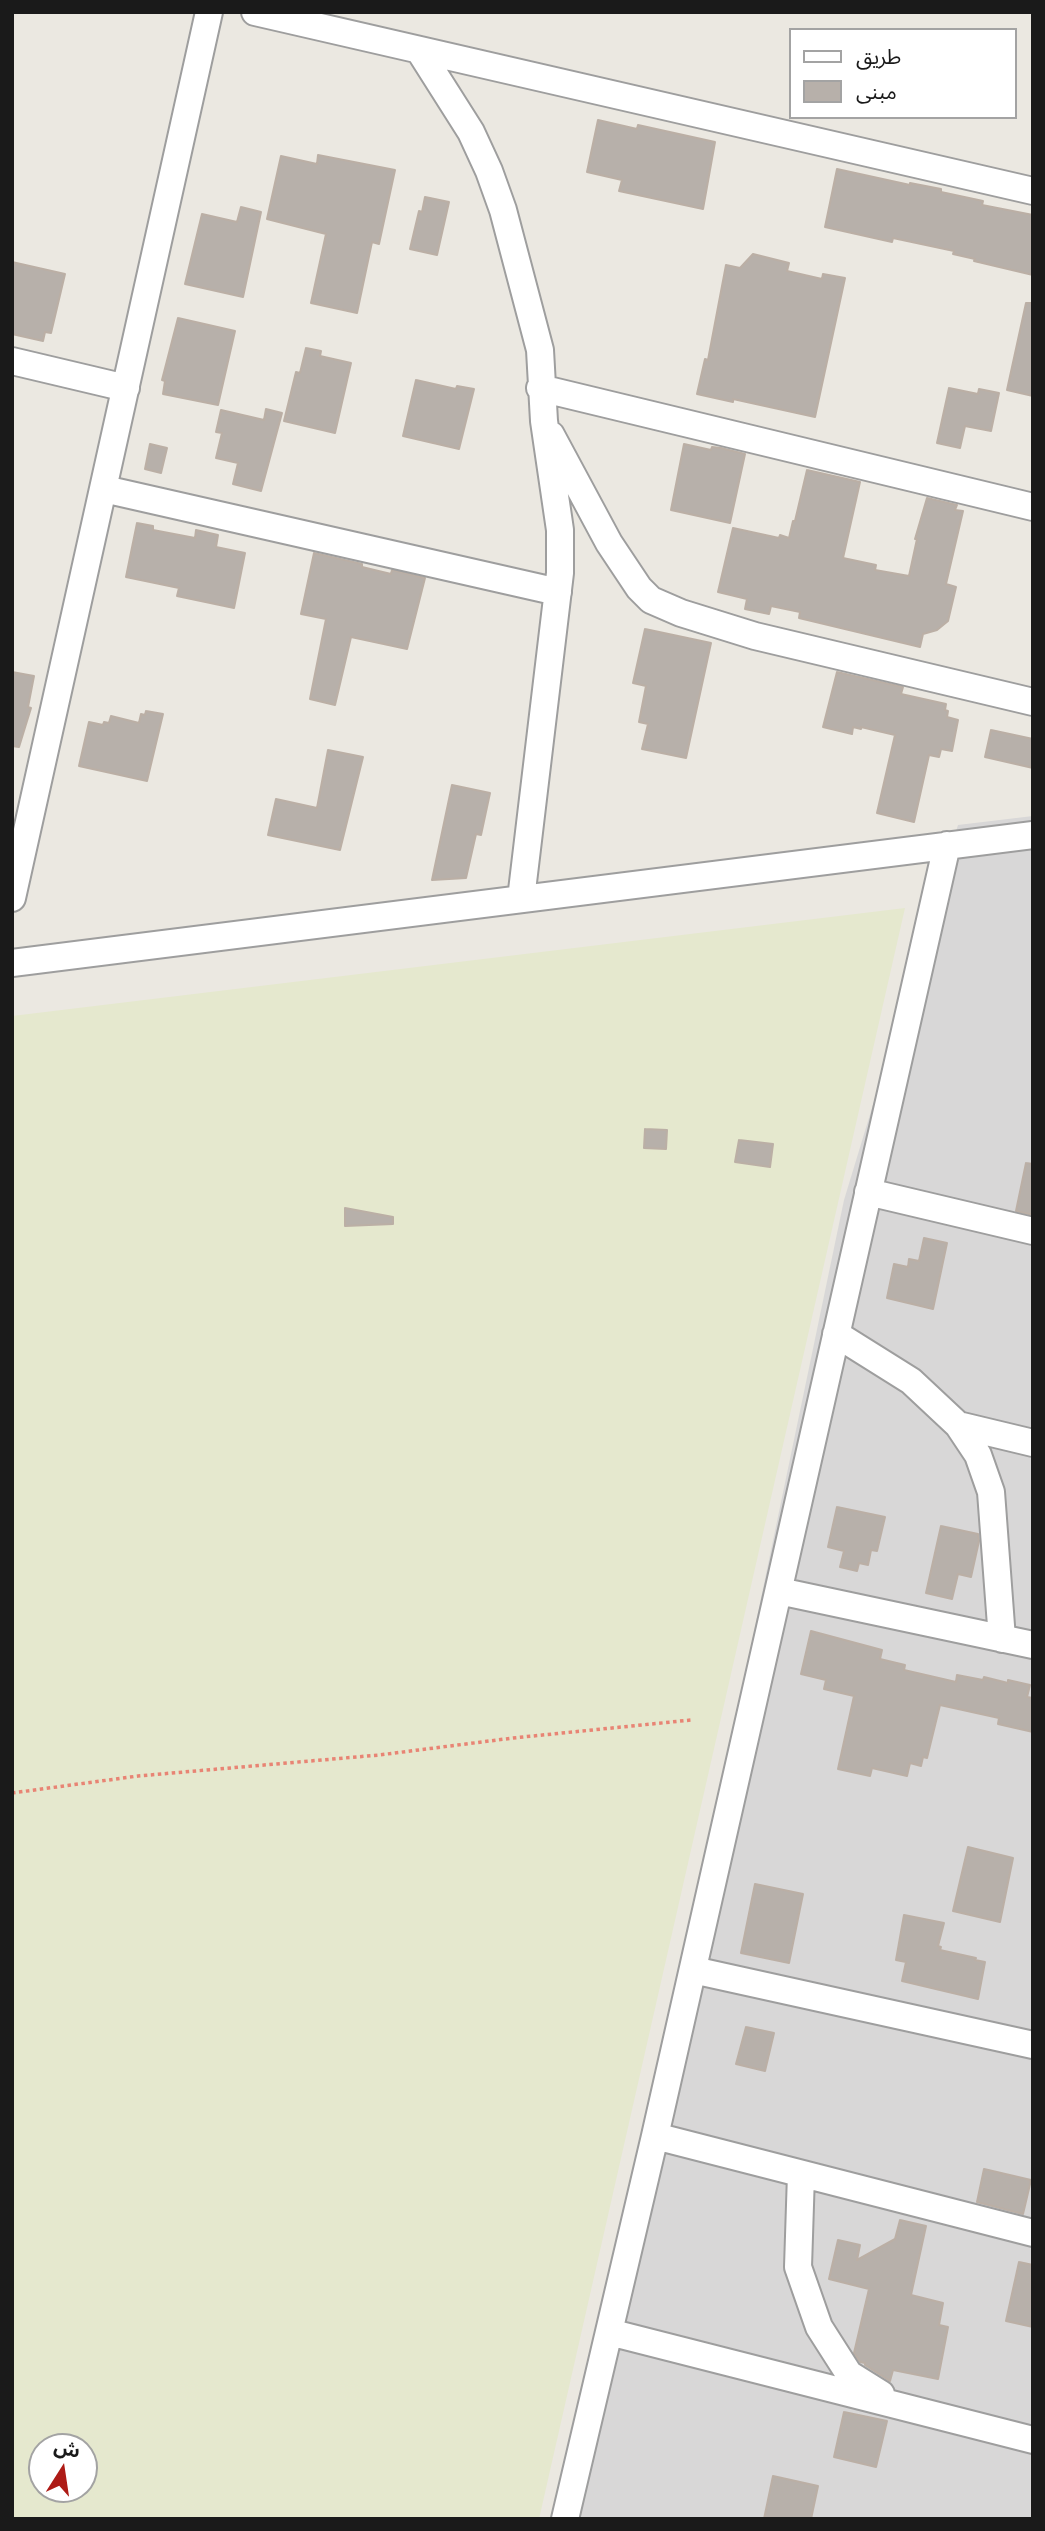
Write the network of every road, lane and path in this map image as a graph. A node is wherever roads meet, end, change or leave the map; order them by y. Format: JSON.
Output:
{"nodes":[{"id":1,"x":209,"y":12,"type":"edge"},
{"id":2,"x":255,"y":12,"type":"edge"},
{"id":3,"x":419,"y":50,"type":"junction"},
{"id":4,"x":1033,"y":191,"type":"edge"},
{"id":5,"x":12,"y":361,"type":"edge"},
{"id":6,"x":127,"y":388,"type":"junction"},
{"id":7,"x":540,"y":388,"type":"junction"},
{"id":8,"x":544,"y":421,"type":"junction"},
{"id":9,"x":104,"y":489,"type":"junction"},
{"id":10,"x":1033,"y":507,"type":"edge"},
{"id":11,"x":558,"y":592,"type":"junction"},
{"id":12,"x":1033,"y":702,"type":"edge"},
{"id":13,"x":1033,"y":835,"type":"edge"},
{"id":14,"x":947,"y":845,"type":"junction"},
{"id":15,"x":12,"y":898,"type":"edge"},
{"id":16,"x":521,"y":899,"type":"junction"},
{"id":17,"x":12,"y":963,"type":"edge"},
{"id":18,"x":868,"y":1192,"type":"junction"},
{"id":19,"x":1033,"y":1231,"type":"edge"},
{"id":20,"x":836,"y":1334,"type":"junction"},
{"id":21,"x":958,"y":1425,"type":"junction"},
{"id":22,"x":1033,"y":1443,"type":"edge"},
{"id":23,"x":779,"y":1591,"type":"junction"},
{"id":24,"x":1002,"y":1639,"type":"junction"},
{"id":25,"x":1033,"y":1645,"type":"edge"},
{"id":26,"x":691,"y":1720,"type":"dead end"},
{"id":27,"x":12,"y":1793,"type":"edge"},
{"id":28,"x":693,"y":1970,"type":"junction"},
{"id":29,"x":1033,"y":2045,"type":"edge"},
{"id":30,"x":655,"y":2136,"type":"junction"},
{"id":31,"x":801,"y":2174,"type":"junction"},
{"id":32,"x":1033,"y":2233,"type":"edge"},
{"id":33,"x":609,"y":2332,"type":"junction"},
{"id":34,"x":901,"y":2407,"type":"junction"},
{"id":35,"x":1033,"y":2440,"type":"edge"},
{"id":36,"x":565,"y":2519,"type":"edge"}],
"edges":[{"from":1,"to":6,"type":"street"},
{"from":2,"to":3,"type":"street"},
{"from":3,"to":4,"type":"street"},
{"from":3,"to":7,"type":"street"},
{"from":5,"to":6,"type":"street"},
{"from":6,"to":9,"type":"street"},
{"from":7,"to":8,"type":"street"},
{"from":7,"to":10,"type":"street"},
{"from":8,"to":11,"type":"street"},
{"from":8,"to":12,"type":"street"},
{"from":9,"to":11,"type":"street"},
{"from":9,"to":15,"type":"street"},
{"from":11,"to":16,"type":"street"},
{"from":13,"to":14,"type":"street"},
{"from":14,"to":16,"type":"street"},
{"from":14,"to":18,"type":"street"},
{"from":16,"to":17,"type":"street"},
{"from":18,"to":19,"type":"street"},
{"from":18,"to":20,"type":"street"},
{"from":20,"to":21,"type":"street"},
{"from":20,"to":23,"type":"street"},
{"from":21,"to":22,"type":"street"},
{"from":21,"to":24,"type":"street"},
{"from":23,"to":24,"type":"street"},
{"from":23,"to":28,"type":"street"},
{"from":24,"to":25,"type":"street"},
{"from":26,"to":27,"type":"path"},
{"from":28,"to":29,"type":"street"},
{"from":28,"to":30,"type":"street"},
{"from":30,"to":31,"type":"street"},
{"from":30,"to":33,"type":"street"},
{"from":31,"to":32,"type":"street"},
{"from":31,"to":34,"type":"street"},
{"from":33,"to":34,"type":"street"},
{"from":33,"to":36,"type":"street"},
{"from":34,"to":35,"type":"street"}]}
